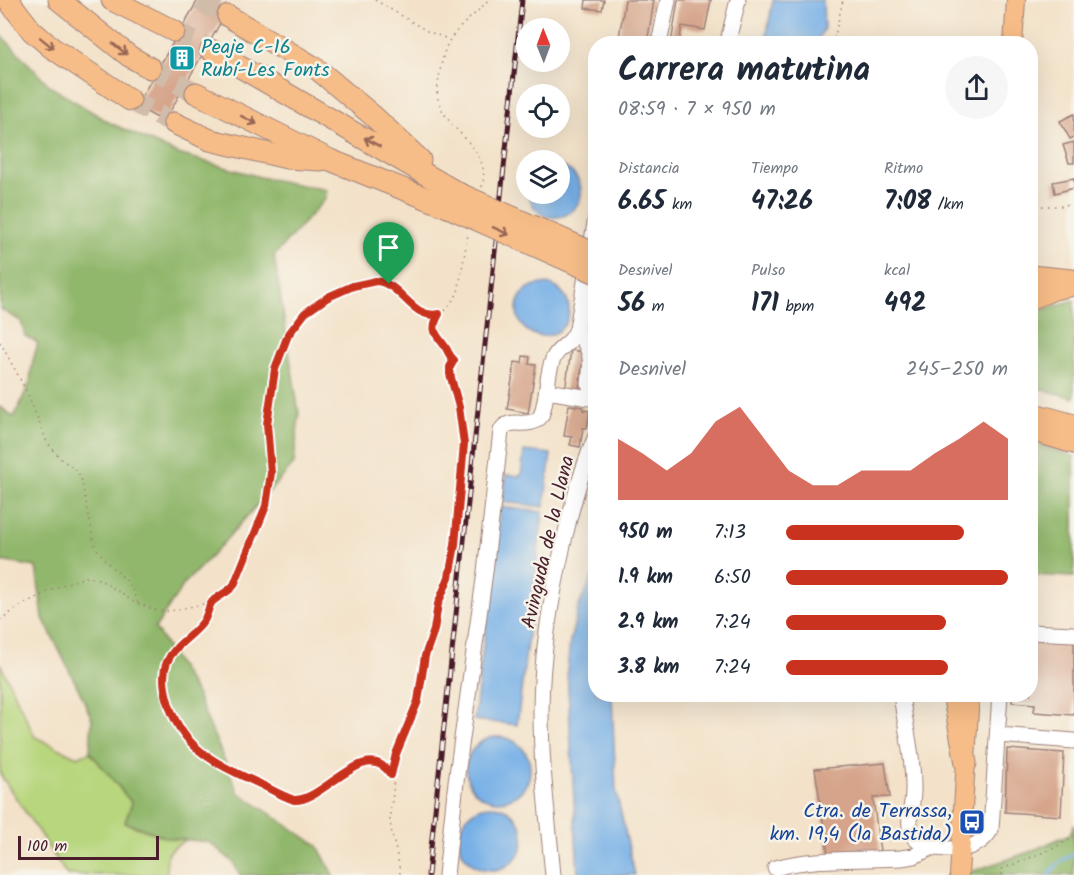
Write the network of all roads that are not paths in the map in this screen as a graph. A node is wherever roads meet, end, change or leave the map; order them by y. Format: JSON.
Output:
{"nodes":[{"id":1,"x":8,"y":0,"type":"edge"},
{"id":2,"x":59,"y":0,"type":"edge"},
{"id":3,"x":112,"y":0,"type":"edge"},
{"id":4,"x":668,"y":0,"type":"edge"},
{"id":5,"x":738,"y":0,"type":"edge"},
{"id":6,"x":1016,"y":0,"type":"edge"},
{"id":7,"x":228,"y":16,"type":"tunnel mouth"},
{"id":8,"x":174,"y":31,"type":"tunnel mouth"},
{"id":9,"x":661,"y":36,"type":"edge"},
{"id":10,"x":729,"y":36,"type":"edge"},
{"id":11,"x":1014,"y":36,"type":"edge"},
{"id":12,"x":212,"y":50,"type":"tunnel mouth"},
{"id":13,"x":150,"y":68,"type":"tunnel mouth"},
{"id":14,"x":196,"y":93,"type":"tunnel mouth"},
{"id":15,"x":130,"y":100,"type":"tunnel mouth"},
{"id":16,"x":174,"y":123,"type":"tunnel mouth"},
{"id":17,"x":330,"y":160,"type":"junction"},
{"id":18,"x":450,"y":195,"type":"junction"},
{"id":19,"x":588,"y":251,"type":"edge"},
{"id":20,"x":588,"y":265,"type":"edge"},
{"id":21,"x":588,"y":269,"type":"edge"},
{"id":22,"x":1038,"y":277,"type":"edge"},
{"id":23,"x":1074,"y":280,"type":"edge"},
{"id":24,"x":1074,"y":285,"type":"edge"},
{"id":25,"x":1038,"y":296,"type":"edge"},
{"id":26,"x":577,"y":329,"type":"junction"},
{"id":27,"x":588,"y":347,"type":"edge"},
{"id":28,"x":547,"y":391,"type":"junction"},
{"id":29,"x":588,"y":392,"type":"edge"},
{"id":30,"x":1038,"y":403,"type":"edge"},
{"id":31,"x":1074,"y":412,"type":"edge"},
{"id":32,"x":1038,"y":415,"type":"edge"},
{"id":33,"x":1074,"y":425,"type":"edge"},
{"id":34,"x":1038,"y":432,"type":"edge"},
{"id":35,"x":1074,"y":442,"type":"edge"},
{"id":36,"x":588,"y":454,"type":"edge"},
{"id":37,"x":1038,"y":632,"type":"edge"},
{"id":38,"x":1074,"y":634,"type":"edge"},
{"id":39,"x":902,"y":702,"type":"edge"},
{"id":40,"x":955,"y":702,"type":"edge"},
{"id":41,"x":970,"y":702,"type":"edge"},
{"id":42,"x":1000,"y":702,"type":"edge"},
{"id":43,"x":998,"y":735,"type":"junction"},
{"id":44,"x":1074,"y":741,"type":"edge"},
{"id":45,"x":966,"y":763,"type":"junction"},
{"id":46,"x":933,"y":847,"type":"junction"},
{"id":47,"x":960,"y":849,"type":"junction"},
{"id":48,"x":775,"y":868,"type":"dead end"},
{"id":49,"x":446,"y":875,"type":"edge"},
{"id":50,"x":553,"y":875,"type":"edge"},
{"id":51,"x":959,"y":875,"type":"edge"}],
"edges":[{"from":1,"to":15,"type":"highway","one_way":true},
{"from":2,"to":13,"type":"highway","one_way":true},
{"from":3,"to":8,"type":"highway"},
{"from":4,"to":9,"type":"street"},
{"from":5,"to":10,"type":"street"},
{"from":6,"to":11,"type":"main road"},
{"from":7,"to":18,"type":"highway"},
{"from":18,"to":12,"type":"highway","one_way":true},
{"from":14,"to":17,"type":"highway","one_way":true},
{"from":16,"to":17,"type":"highway"},
{"from":17,"to":18,"type":"highway"},
{"from":18,"to":19,"type":"highway","bridge":true},
{"from":18,"to":21,"type":"highway","one_way":true,"bridge":true},
{"from":20,"to":26,"type":"street"},
{"from":22,"to":23,"type":"highway"},
{"from":24,"to":25,"type":"highway"},
{"from":26,"to":27,"type":"street"},
{"from":26,"to":28,"type":"street"},
{"from":28,"to":29,"type":"street"},
{"from":28,"to":49,"type":"street"},
{"from":30,"to":31,"type":"highway"},
{"from":32,"to":33,"type":"highway"},
{"from":34,"to":35,"type":"highway"},
{"from":36,"to":50,"type":"street","name":"Avinguda de la Llana"},
{"from":37,"to":38,"type":"street"},
{"from":39,"to":46,"type":"street"},
{"from":40,"to":45,"type":"highway"},
{"from":41,"to":45,"type":"main road"},
{"from":42,"to":43,"type":"street"},
{"from":43,"to":44,"type":"street"},
{"from":43,"to":47,"type":"street"},
{"from":45,"to":47,"type":"main road"},
{"from":46,"to":47,"type":"street"},
{"from":46,"to":48,"type":"street"},
{"from":47,"to":51,"type":"main road"}]}
